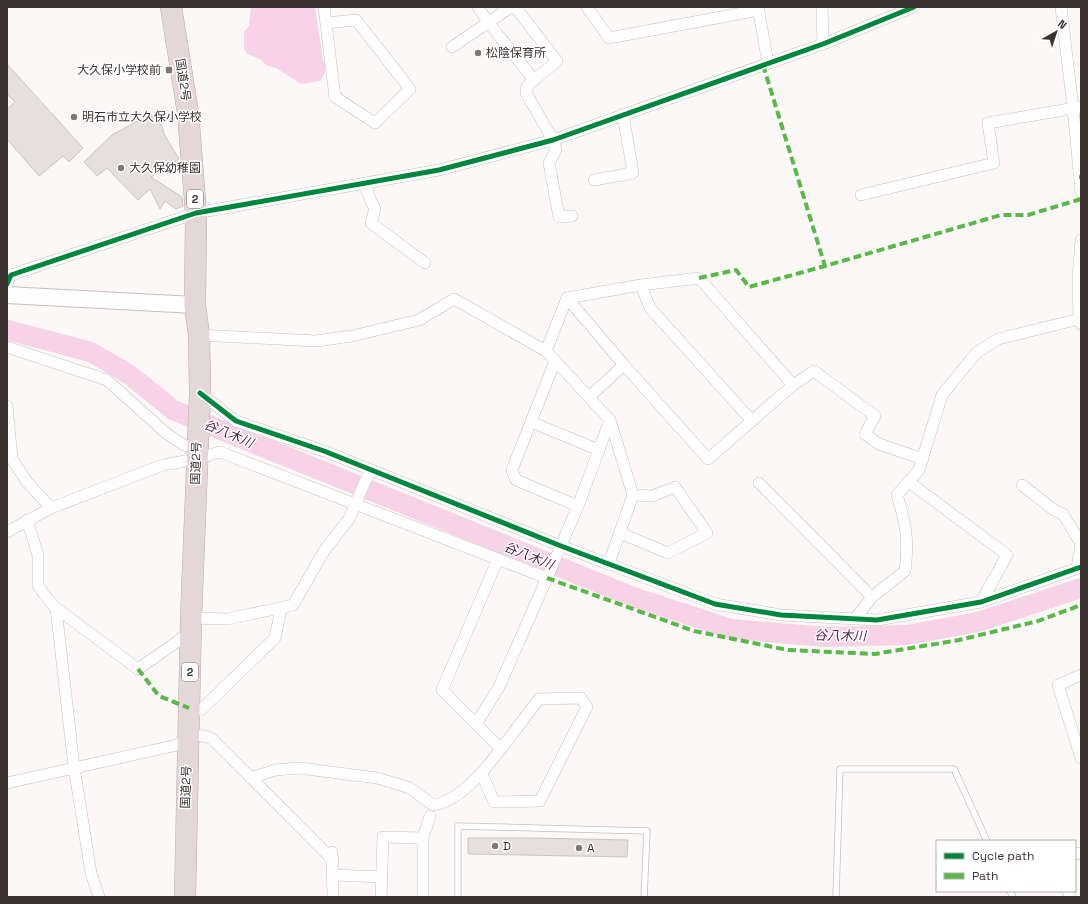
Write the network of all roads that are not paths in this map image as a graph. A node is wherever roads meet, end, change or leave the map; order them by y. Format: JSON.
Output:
{"nodes":[{"id":1,"x":171,"y":7,"type":"edge"},
{"id":2,"x":324,"y":7,"type":"edge"},
{"id":3,"x":478,"y":7,"type":"edge"},
{"id":4,"x":511,"y":7,"type":"edge"},
{"id":5,"x":515,"y":7,"type":"edge"},
{"id":6,"x":587,"y":7,"type":"edge"},
{"id":7,"x":822,"y":7,"type":"edge"},
{"id":8,"x":914,"y":7,"type":"edge"},
{"id":9,"x":1061,"y":7,"type":"edge"},
{"id":10,"x":759,"y":8,"type":"edge"},
{"id":11,"x":897,"y":10,"type":"edge"},
{"id":12,"x":488,"y":22,"type":"junction"},
{"id":13,"x":326,"y":23,"type":"junction"},
{"id":14,"x":823,"y":44,"type":"junction"},
{"id":15,"x":452,"y":47,"type":"dead end"},
{"id":16,"x":768,"y":63,"type":"junction"},
{"id":17,"x":534,"y":80,"type":"junction"},
{"id":18,"x":1077,"y":108,"type":"edge"},
{"id":19,"x":623,"y":114,"type":"junction"},
{"id":20,"x":553,"y":140,"type":"junction"},
{"id":21,"x":594,"y":180,"type":"dead end"},
{"id":22,"x":365,"y":183,"type":"junction"},
{"id":23,"x":1081,"y":192,"type":"edge"},
{"id":24,"x":861,"y":195,"type":"dead end"},
{"id":25,"x":196,"y":213,"type":"junction"},
{"id":26,"x":572,"y":216,"type":"dead end"},
{"id":27,"x":1081,"y":240,"type":"edge"},
{"id":28,"x":425,"y":263,"type":"dead end"},
{"id":29,"x":7,"y":284,"type":"edge"},
{"id":30,"x":641,"y":285,"type":"junction"},
{"id":31,"x":7,"y":295,"type":"edge"},
{"id":32,"x":567,"y":298,"type":"junction"},
{"id":33,"x":195,"y":305,"type":"junction"},
{"id":34,"x":1080,"y":321,"type":"edge"},
{"id":35,"x":199,"y":335,"type":"junction"},
{"id":36,"x":7,"y":347,"type":"edge"},
{"id":37,"x":546,"y":350,"type":"junction"},
{"id":38,"x":555,"y":361,"type":"junction"},
{"id":39,"x":624,"y":365,"type":"junction"},
{"id":40,"x":793,"y":386,"type":"junction"},
{"id":41,"x":200,"y":393,"type":"junction"},
{"id":42,"x":589,"y":397,"type":"junction"},
{"id":43,"x":7,"y":406,"type":"edge"},
{"id":44,"x":610,"y":420,"type":"junction"},
{"id":45,"x":752,"y":421,"type":"junction"},
{"id":46,"x":531,"y":422,"type":"junction"},
{"id":47,"x":599,"y":450,"type":"junction"},
{"id":48,"x":196,"y":453,"type":"junction"},
{"id":49,"x":923,"y":459,"type":"junction"},
{"id":50,"x":370,"y":470,"type":"junction"},
{"id":51,"x":909,"y":482,"type":"junction"},
{"id":52,"x":759,"y":483,"type":"dead end"},
{"id":53,"x":1022,"y":485,"type":"dead end"},
{"id":54,"x":633,"y":494,"type":"junction"},
{"id":55,"x":356,"y":505,"type":"junction"},
{"id":56,"x":578,"y":506,"type":"junction"},
{"id":57,"x":51,"y":508,"type":"junction"},
{"id":58,"x":27,"y":520,"type":"junction"},
{"id":59,"x":7,"y":532,"type":"edge"},
{"id":60,"x":620,"y":533,"type":"junction"},
{"id":61,"x":561,"y":546,"type":"junction"},
{"id":62,"x":498,"y":559,"type":"junction"},
{"id":63,"x":609,"y":563,"type":"junction"},
{"id":64,"x":1079,"y":568,"type":"edge"},
{"id":65,"x":548,"y":578,"type":"junction"},
{"id":66,"x":872,"y":597,"type":"junction"},
{"id":67,"x":981,"y":602,"type":"junction"},
{"id":68,"x":56,"y":608,"type":"junction"},
{"id":69,"x":281,"y":609,"type":"junction"},
{"id":70,"x":855,"y":619,"type":"junction"},
{"id":71,"x":191,"y":625,"type":"junction"},
{"id":72,"x":1081,"y":674,"type":"edge"},
{"id":73,"x":189,"y":708,"type":"junction"},
{"id":74,"x":476,"y":724,"type":"junction"},
{"id":75,"x":188,"y":736,"type":"junction"},
{"id":76,"x":501,"y":749,"type":"junction"},
{"id":77,"x":1081,"y":758,"type":"edge"},
{"id":78,"x":74,"y":768,"type":"junction"},
{"id":79,"x":482,"y":774,"type":"junction"},
{"id":80,"x":251,"y":778,"type":"junction"},
{"id":81,"x":7,"y":783,"type":"edge"},
{"id":82,"x":430,"y":816,"type":"dead end"},
{"id":83,"x":423,"y":838,"type":"junction"},
{"id":84,"x":987,"y":840,"type":"edge"},
{"id":85,"x":332,"y":848,"type":"dead end"},
{"id":86,"x":333,"y":860,"type":"junction"},
{"id":87,"x":333,"y":875,"type":"junction"},
{"id":88,"x":382,"y":877,"type":"junction"},
{"id":89,"x":99,"y":897,"type":"edge"},
{"id":90,"x":185,"y":897,"type":"edge"},
{"id":91,"x":333,"y":897,"type":"edge"},
{"id":92,"x":381,"y":897,"type":"edge"},
{"id":93,"x":423,"y":897,"type":"edge"},
{"id":94,"x":458,"y":897,"type":"edge"},
{"id":95,"x":644,"y":897,"type":"edge"},
{"id":96,"x":836,"y":897,"type":"edge"}],
"edges":[{"from":1,"to":25,"type":"highway","name":"国道2号","number":"2"},
{"from":2,"to":13,"type":"street"},
{"from":3,"to":12,"type":"street"},
{"from":4,"to":12,"type":"street"},
{"from":5,"to":17,"type":"street"},
{"from":6,"to":10,"type":"street"},
{"from":7,"to":14,"type":"street"},
{"from":8,"to":11,"type":"street"},
{"from":9,"to":18,"type":"street"},
{"from":10,"to":16,"type":"street"},
{"from":11,"to":14,"type":"street"},
{"from":12,"to":15,"type":"street"},
{"from":12,"to":17,"type":"street"},
{"from":13,"to":13,"type":"street"},
{"from":14,"to":16,"type":"street"},
{"from":16,"to":19,"type":"street"},
{"from":17,"to":20,"type":"street"},
{"from":18,"to":23,"type":"street"},
{"from":18,"to":24,"type":"street"},
{"from":19,"to":20,"type":"street"},
{"from":19,"to":21,"type":"street"},
{"from":20,"to":22,"type":"street"},
{"from":20,"to":26,"type":"street"},
{"from":22,"to":25,"type":"street"},
{"from":22,"to":28,"type":"street"},
{"from":25,"to":29,"type":"street"},
{"from":25,"to":33,"type":"highway","name":"国道2号","number":"2"},
{"from":27,"to":34,"type":"street"},
{"from":30,"to":32,"type":"street"},
{"from":30,"to":40,"type":"street"},
{"from":30,"to":45,"type":"street"},
{"from":31,"to":33,"type":"street"},
{"from":32,"to":37,"type":"street"},
{"from":32,"to":39,"type":"street"},
{"from":33,"to":35,"type":"highway","name":"国道2号","number":"2"},
{"from":34,"to":49,"type":"street"},
{"from":35,"to":37,"type":"street"},
{"from":35,"to":41,"type":"highway","name":"国道2号","number":"2"},
{"from":36,"to":48,"type":"street"},
{"from":37,"to":38,"type":"street"},
{"from":38,"to":42,"type":"street"},
{"from":38,"to":46,"type":"street"},
{"from":39,"to":42,"type":"street"},
{"from":39,"to":45,"type":"street"},
{"from":40,"to":45,"type":"street"},
{"from":40,"to":49,"type":"street"},
{"from":41,"to":48,"type":"highway","name":"国道2号","number":"2"},
{"from":41,"to":50,"type":"street"},
{"from":42,"to":44,"type":"street"},
{"from":43,"to":57,"type":"street"},
{"from":44,"to":47,"type":"street"},
{"from":44,"to":54,"type":"street"},
{"from":46,"to":47,"type":"street"},
{"from":46,"to":56,"type":"street"},
{"from":47,"to":56,"type":"street"},
{"from":48,"to":55,"type":"street"},
{"from":48,"to":57,"type":"street"},
{"from":48,"to":71,"type":"highway","name":"国道2号","number":"2"},
{"from":49,"to":51,"type":"street"},
{"from":50,"to":55,"type":"street"},
{"from":50,"to":61,"type":"street"},
{"from":51,"to":66,"type":"street"},
{"from":51,"to":67,"type":"street"},
{"from":52,"to":66,"type":"street"},
{"from":53,"to":64,"type":"street"},
{"from":54,"to":60,"type":"street"},
{"from":54,"to":60,"type":"street"},
{"from":55,"to":62,"type":"street"},
{"from":55,"to":69,"type":"street"},
{"from":56,"to":61,"type":"street"},
{"from":57,"to":58,"type":"street"},
{"from":58,"to":59,"type":"street"},
{"from":58,"to":68,"type":"street"},
{"from":60,"to":63,"type":"street"},
{"from":61,"to":63,"type":"street"},
{"from":61,"to":65,"type":"street"},
{"from":62,"to":65,"type":"street"},
{"from":62,"to":74,"type":"street"},
{"from":63,"to":70,"type":"street"},
{"from":64,"to":67,"type":"street"},
{"from":65,"to":74,"type":"street"},
{"from":66,"to":70,"type":"street"},
{"from":67,"to":70,"type":"street"},
{"from":68,"to":71,"type":"street"},
{"from":68,"to":78,"type":"street"},
{"from":69,"to":71,"type":"street"},
{"from":69,"to":73,"type":"street"},
{"from":71,"to":73,"type":"highway","name":"国道2号","number":"2"},
{"from":72,"to":77,"type":"street"},
{"from":73,"to":75,"type":"highway","name":"国道2号","number":"2"},
{"from":74,"to":76,"type":"street"},
{"from":75,"to":78,"type":"street"},
{"from":75,"to":80,"type":"street"},
{"from":75,"to":90,"type":"highway","name":"国道2号","number":"2"},
{"from":76,"to":79,"type":"street"},
{"from":76,"to":79,"type":"street"},
{"from":78,"to":81,"type":"street"},
{"from":78,"to":89,"type":"street"},
{"from":79,"to":80,"type":"street"},
{"from":80,"to":86,"type":"street"},
{"from":82,"to":83,"type":"street"},
{"from":83,"to":88,"type":"street"},
{"from":83,"to":93,"type":"street"},
{"from":84,"to":96,"type":"lane"},
{"from":85,"to":86,"type":"street"},
{"from":86,"to":87,"type":"street"},
{"from":87,"to":88,"type":"street"},
{"from":87,"to":91,"type":"street"},
{"from":88,"to":92,"type":"street"},
{"from":94,"to":95,"type":"lane"}]}
